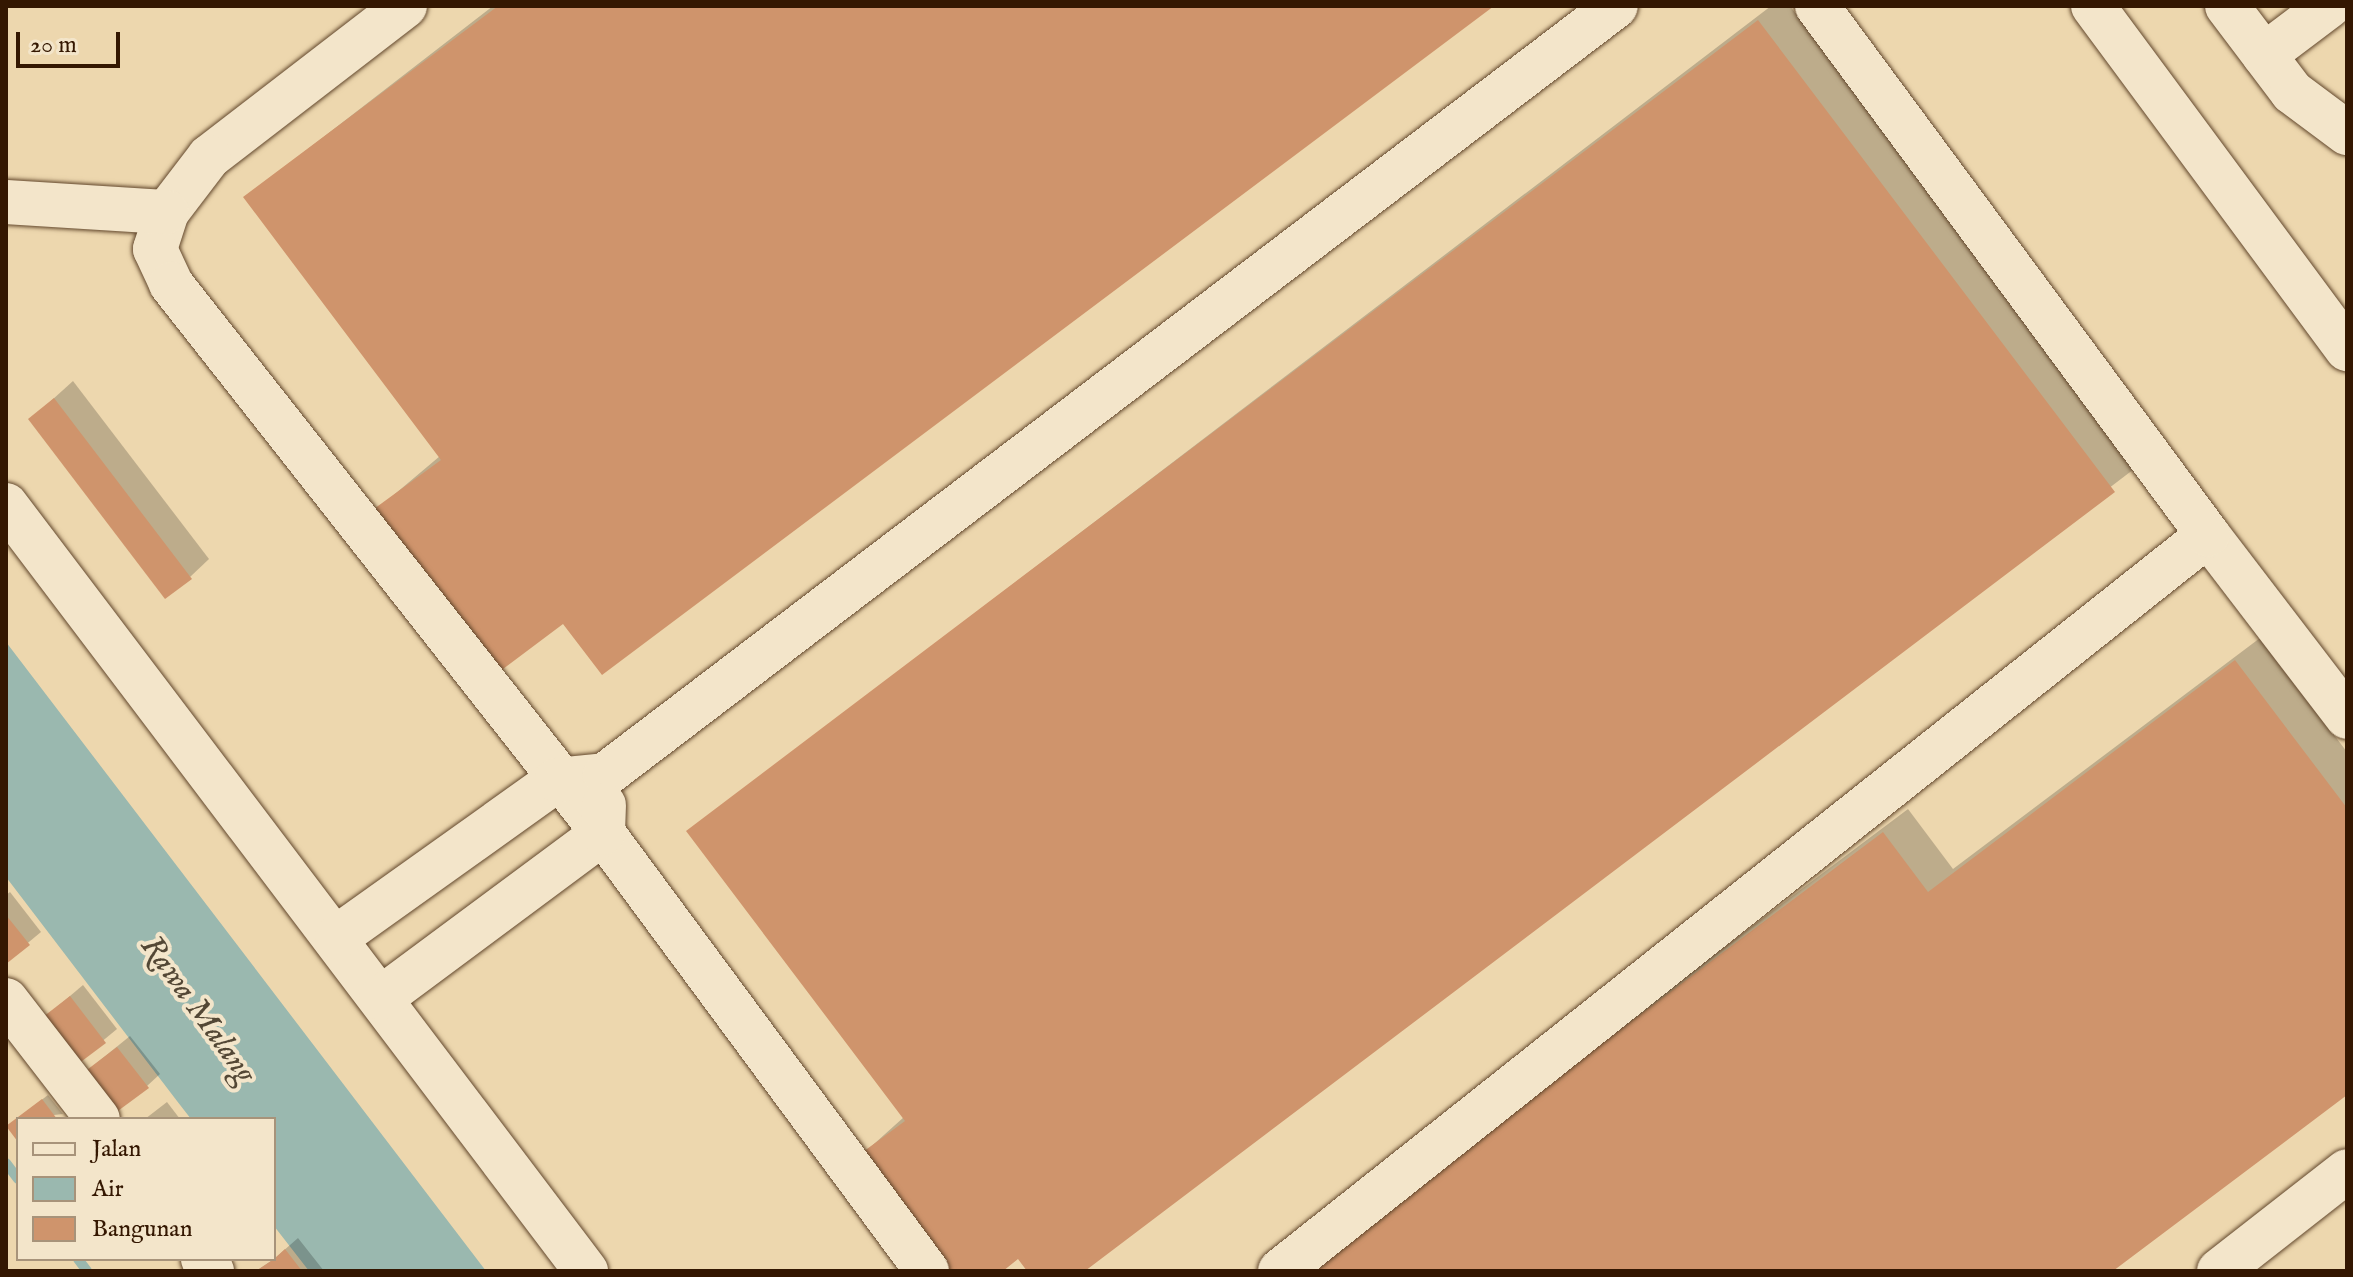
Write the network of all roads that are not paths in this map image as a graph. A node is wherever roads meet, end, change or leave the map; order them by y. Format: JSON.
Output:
{"nodes":[{"id":1,"x":405,"y":6,"type":"edge"},
{"id":2,"x":1616,"y":6,"type":"edge"},
{"id":3,"x":1817,"y":6,"type":"edge"},
{"id":4,"x":2093,"y":6,"type":"edge"},
{"id":5,"x":2227,"y":6,"type":"edge"},
{"id":6,"x":2329,"y":6,"type":"edge"},
{"id":7,"x":2264,"y":55,"type":"junction"},
{"id":8,"x":2347,"y":133,"type":"edge"},
{"id":9,"x":6,"y":202,"type":"edge"},
{"id":10,"x":167,"y":212,"type":"junction"},
{"id":11,"x":2347,"y":349,"type":"edge"},
{"id":12,"x":6,"y":505,"type":"edge"},
{"id":13,"x":2208,"y":535,"type":"junction"},
{"id":14,"x":2345,"y":709,"type":"edge"},
{"id":15,"x":605,"y":775,"type":"junction"},
{"id":16,"x":557,"y":780,"type":"junction"},
{"id":17,"x":603,"y":833,"type":"junction"},
{"id":18,"x":337,"y":937,"type":"junction"},
{"id":19,"x":381,"y":998,"type":"junction"},
{"id":20,"x":6,"y":1000,"type":"edge"},
{"id":21,"x":96,"y":1117,"type":"edge"},
{"id":22,"x":2347,"y":1171,"type":"edge"},
{"id":23,"x":586,"y":1271,"type":"edge"},
{"id":24,"x":927,"y":1271,"type":"edge"},
{"id":25,"x":1280,"y":1271,"type":"edge"},
{"id":26,"x":2219,"y":1271,"type":"edge"}],
"edges":[{"from":1,"to":10,"type":"street"},
{"from":2,"to":15,"type":"street"},
{"from":3,"to":13,"type":"street"},
{"from":4,"to":11,"type":"street"},
{"from":5,"to":7,"type":"street"},
{"from":6,"to":7,"type":"street"},
{"from":7,"to":8,"type":"street"},
{"from":9,"to":10,"type":"street"},
{"from":10,"to":16,"type":"street"},
{"from":12,"to":18,"type":"street"},
{"from":13,"to":14,"type":"street"},
{"from":13,"to":25,"type":"street"},
{"from":15,"to":16,"type":"street"},
{"from":15,"to":17,"type":"street"},
{"from":16,"to":17,"type":"street"},
{"from":16,"to":18,"type":"street"},
{"from":17,"to":19,"type":"street"},
{"from":17,"to":24,"type":"street"},
{"from":18,"to":19,"type":"street"},
{"from":19,"to":23,"type":"street"},
{"from":20,"to":21,"type":"street"},
{"from":22,"to":26,"type":"street"}]}
